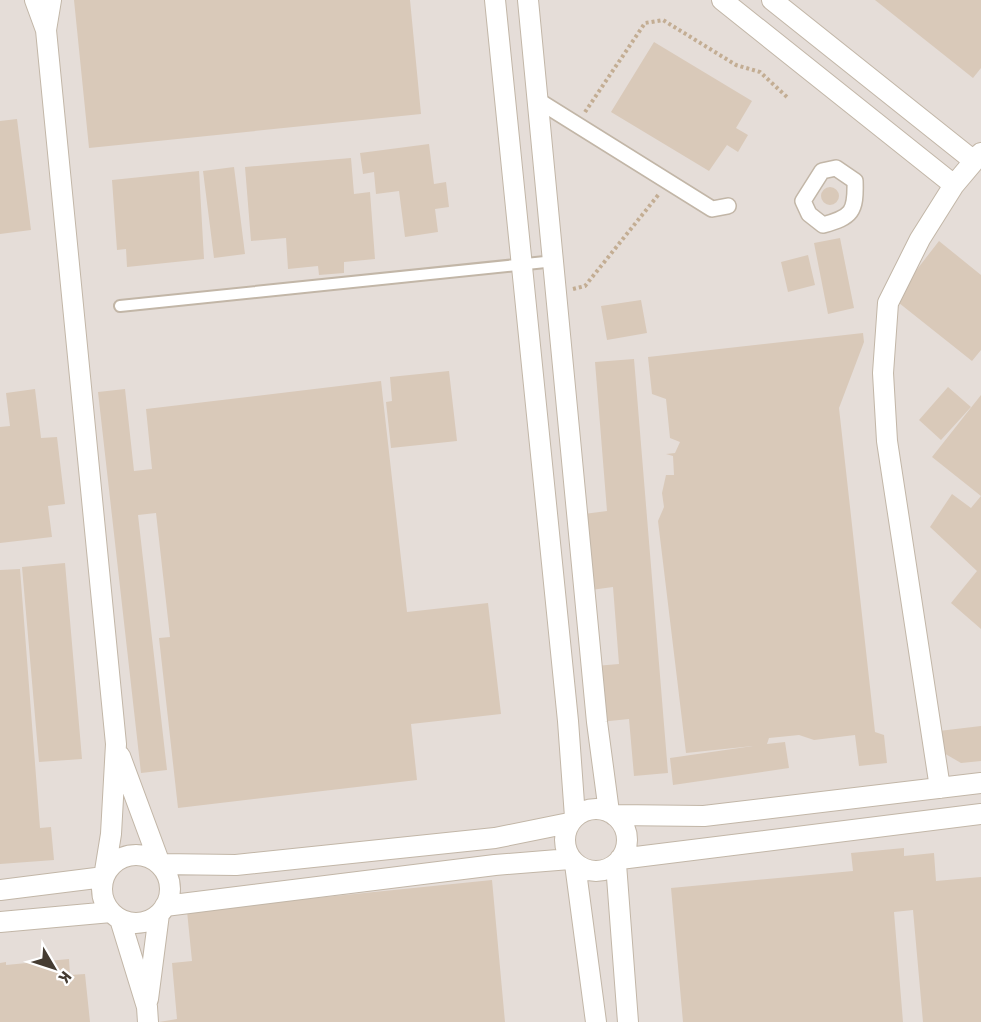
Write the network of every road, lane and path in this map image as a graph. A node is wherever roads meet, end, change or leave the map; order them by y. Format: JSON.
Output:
{"nodes":[{"id":1,"x":34,"y":0,"type":"edge"},
{"id":2,"x":51,"y":0,"type":"edge"},
{"id":3,"x":495,"y":0,"type":"edge"},
{"id":4,"x":528,"y":0,"type":"edge"},
{"id":5,"x":722,"y":0,"type":"edge"},
{"id":6,"x":772,"y":0,"type":"edge"},
{"id":7,"x":46,"y":30,"type":"junction"},
{"id":8,"x":788,"y":98,"type":"dead end"},
{"id":9,"x":539,"y":101,"type":"junction"},
{"id":10,"x":578,"y":125,"type":"junction"},
{"id":11,"x":977,"y":157,"type":"edge"},
{"id":12,"x":669,"y":182,"type":"junction"},
{"id":13,"x":954,"y":185,"type":"junction"},
{"id":14,"x":728,"y":206,"type":"dead end"},
{"id":15,"x":555,"y":261,"type":"junction"},
{"id":16,"x":522,"y":264,"type":"junction"},
{"id":17,"x":558,"y":293,"type":"junction"},
{"id":18,"x":120,"y":306,"type":"dead end"},
{"id":19,"x":582,"y":555,"type":"junction"},
{"id":20,"x":551,"y":559,"type":"junction"},
{"id":21,"x":116,"y":744,"type":"junction"},
{"id":22,"x":981,"y":783,"type":"edge"},
{"id":23,"x":940,"y":788,"type":"junction"},
{"id":24,"x":612,"y":813,"type":"junction"},
{"id":25,"x":981,"y":814,"type":"edge"},
{"id":26,"x":572,"y":820,"type":"junction"},
{"id":27,"x":573,"y":861,"type":"junction"},
{"id":28,"x":618,"y":861,"type":"junction"},
{"id":29,"x":160,"y":864,"type":"junction"},
{"id":30,"x":104,"y":877,"type":"junction"},
{"id":31,"x":0,"y":890,"type":"edge"},
{"id":32,"x":162,"y":910,"type":"junction"},
{"id":33,"x":116,"y":916,"type":"junction"},
{"id":34,"x":0,"y":922,"type":"edge"},
{"id":35,"x":148,"y":1015,"type":"edge"},
{"id":36,"x":596,"y":1022,"type":"edge"},
{"id":37,"x":628,"y":1022,"type":"edge"}],
"edges":[{"from":1,"to":7,"type":"street"},
{"from":2,"to":7,"type":"street"},
{"from":3,"to":16,"type":"street"},
{"from":4,"to":9,"type":"street"},
{"from":5,"to":13,"type":"street"},
{"from":6,"to":11,"type":"street"},
{"from":7,"to":21,"type":"street"},
{"from":8,"to":10,"type":"path"},
{"from":9,"to":10,"type":"street"},
{"from":9,"to":15,"type":"street"},
{"from":10,"to":12,"type":"street"},
{"from":11,"to":13,"type":"street"},
{"from":12,"to":14,"type":"street"},
{"from":12,"to":17,"type":"path"},
{"from":13,"to":23,"type":"street"},
{"from":15,"to":16,"type":"lane"},
{"from":15,"to":17,"type":"street"},
{"from":16,"to":18,"type":"lane"},
{"from":16,"to":20,"type":"street"},
{"from":17,"to":19,"type":"street"},
{"from":19,"to":20,"type":"street"},
{"from":19,"to":24,"type":"street"},
{"from":20,"to":26,"type":"street"},
{"from":21,"to":29,"type":"street"},
{"from":21,"to":30,"type":"street"},
{"from":22,"to":23,"type":"street"},
{"from":23,"to":24,"type":"street"},
{"from":24,"to":26,"type":"street"},
{"from":24,"to":28,"type":"street"},
{"from":25,"to":28,"type":"street"},
{"from":26,"to":27,"type":"street"},
{"from":26,"to":29,"type":"street"},
{"from":27,"to":28,"type":"street"},
{"from":27,"to":32,"type":"street"},
{"from":27,"to":36,"type":"street"},
{"from":28,"to":37,"type":"street"},
{"from":29,"to":30,"type":"street"},
{"from":29,"to":32,"type":"street"},
{"from":30,"to":31,"type":"street"},
{"from":30,"to":33,"type":"street"},
{"from":32,"to":33,"type":"street"},
{"from":32,"to":35,"type":"street"},
{"from":33,"to":34,"type":"street"},
{"from":33,"to":35,"type":"street"}]}
